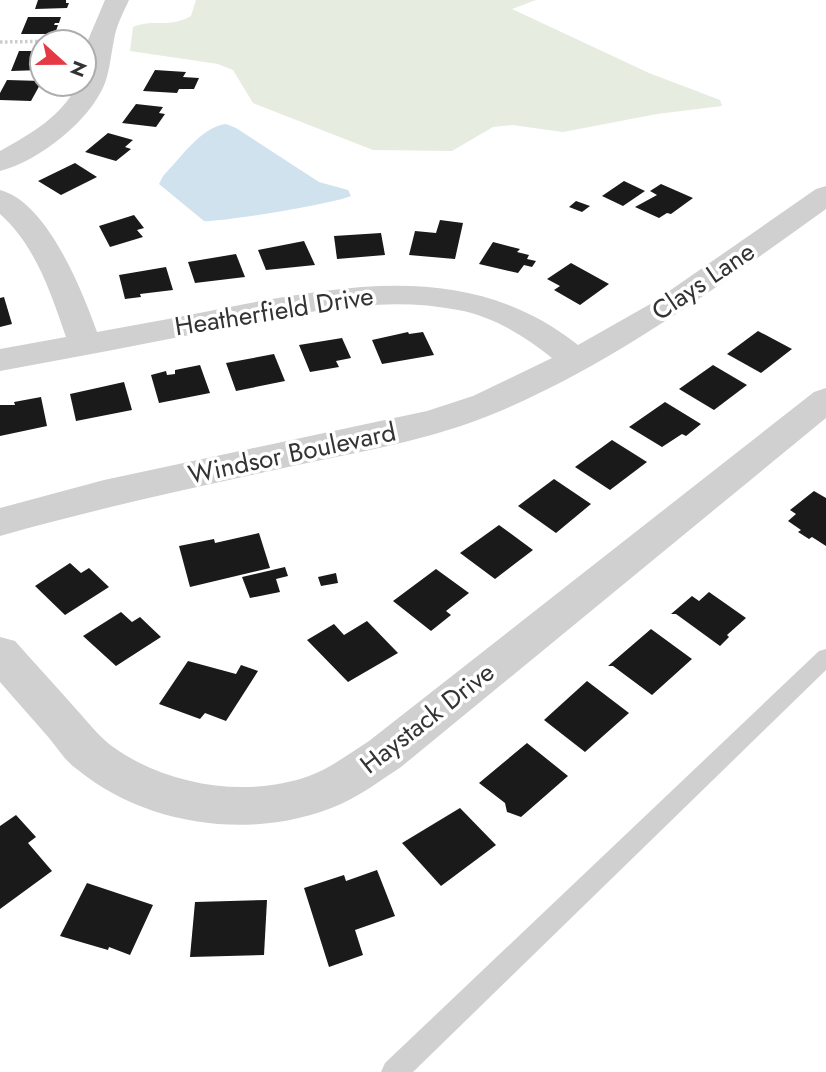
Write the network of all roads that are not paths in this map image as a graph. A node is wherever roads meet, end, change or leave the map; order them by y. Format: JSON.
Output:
{"nodes":[{"id":1,"x":117,"y":0,"type":"edge"},
{"id":2,"x":0,"y":162,"type":"edge"},
{"id":3,"x":826,"y":195,"type":"edge"},
{"id":4,"x":0,"y":199,"type":"edge"},
{"id":5,"x":85,"y":344,"type":"junction"},
{"id":6,"x":576,"y":359,"type":"junction"},
{"id":7,"x":0,"y":360,"type":"edge"},
{"id":8,"x":826,"y":400,"type":"edge"},
{"id":9,"x":0,"y":522,"type":"edge"},
{"id":10,"x":0,"y":653,"type":"edge"},
{"id":11,"x":826,"y":657,"type":"edge"},
{"id":12,"x":394,"y":1072,"type":"edge"}],
"edges":[{"from":1,"to":2,"type":"street"},
{"from":3,"to":6,"type":"street","name":"Clays Lane"},
{"from":4,"to":5,"type":"street"},
{"from":5,"to":6,"type":"street","name":"Heatherfield Drive"},
{"from":5,"to":7,"type":"street","name":"Heatherfield Drive"},
{"from":6,"to":9,"type":"street","name":"Windsor Boulevard"},
{"from":8,"to":10,"type":"street","name":"Haystack Drive"},
{"from":11,"to":12,"type":"lane"}]}
